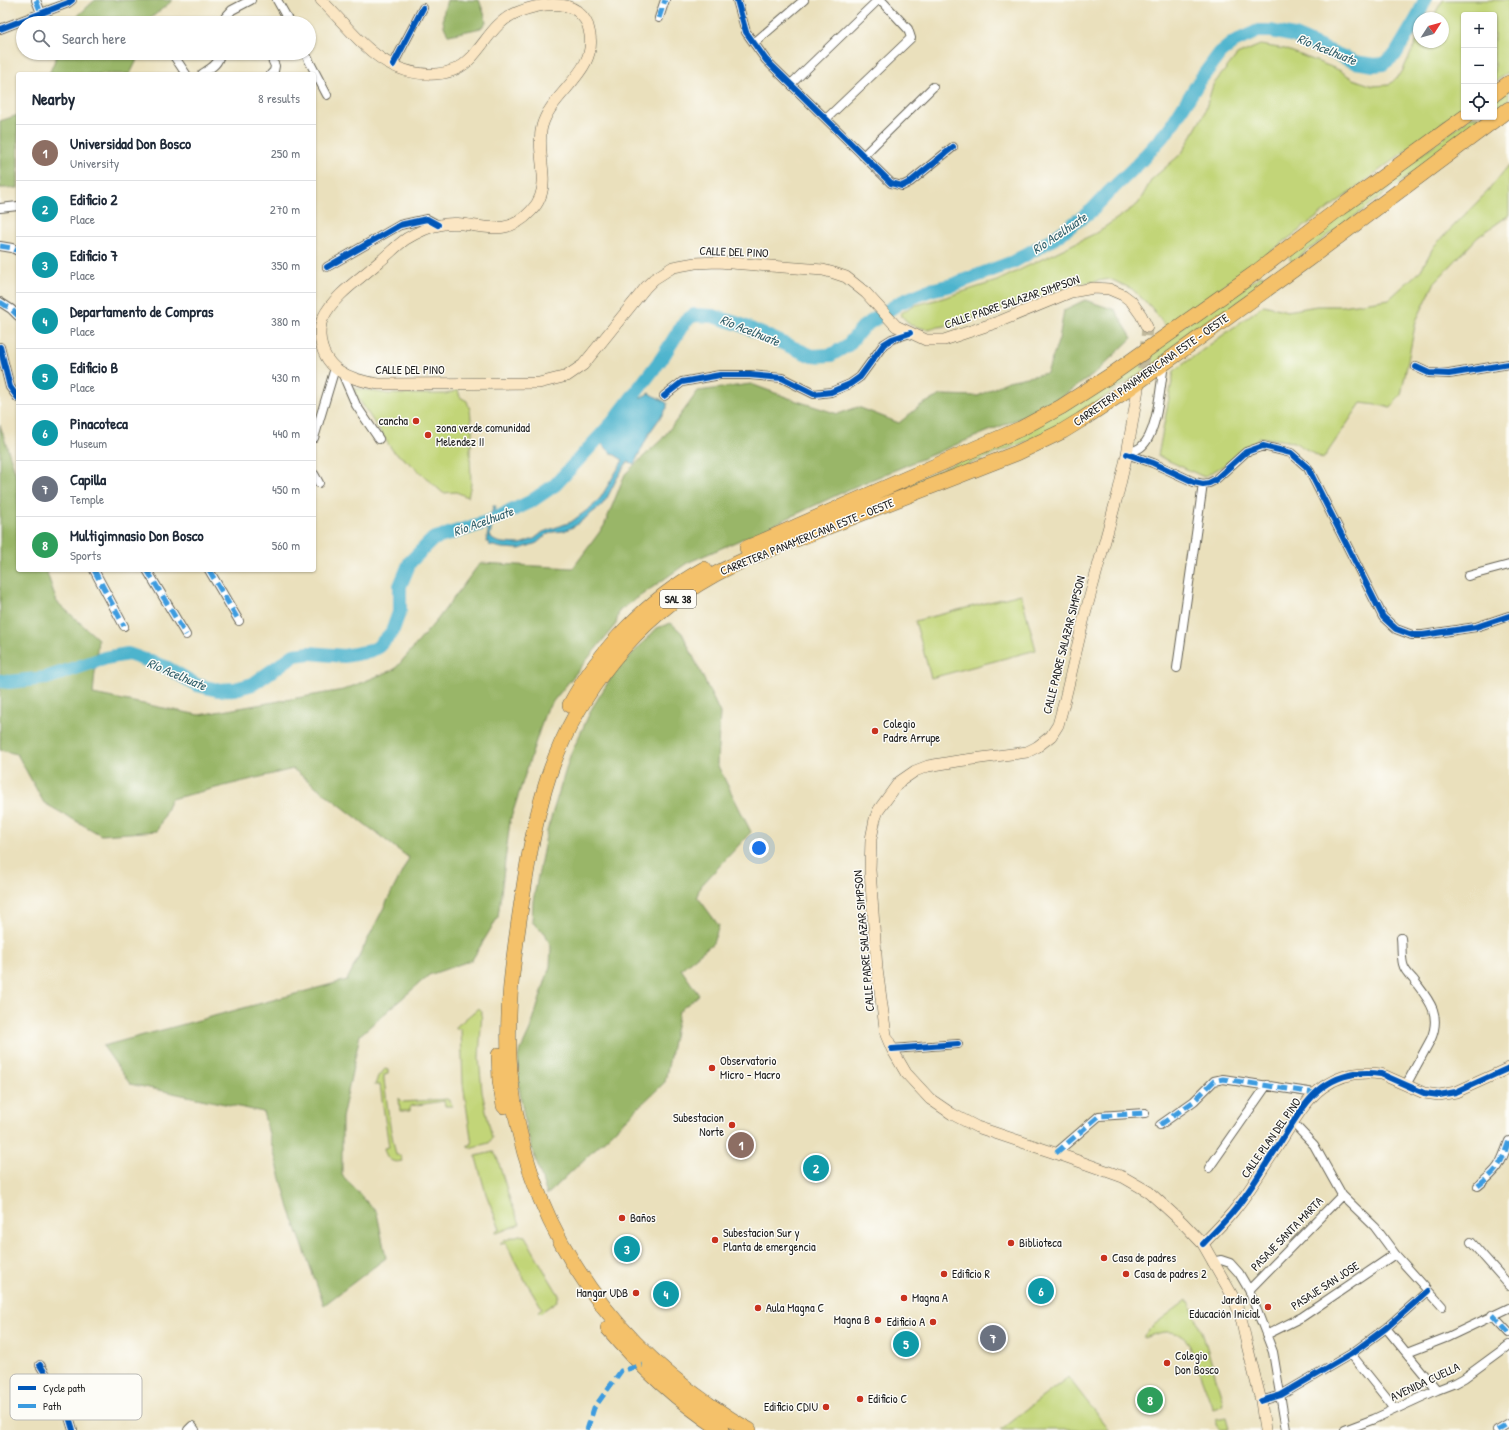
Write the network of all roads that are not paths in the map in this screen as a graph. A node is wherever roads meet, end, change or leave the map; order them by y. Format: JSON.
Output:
{"nodes":[{"id":1,"x":36,"y":0,"type":"edge"},
{"id":2,"x":72,"y":0,"type":"edge"},
{"id":3,"x":251,"y":0,"type":"edge"},
{"id":4,"x":277,"y":0,"type":"edge"},
{"id":5,"x":321,"y":0,"type":"edge"},
{"id":6,"x":665,"y":0,"type":"edge"},
{"id":7,"x":737,"y":0,"type":"edge"},
{"id":8,"x":804,"y":0,"type":"edge"},
{"id":9,"x":880,"y":0,"type":"edge"},
{"id":10,"x":569,"y":2,"type":"edge"},
{"id":11,"x":423,"y":8,"type":"dead end"},
{"id":12,"x":41,"y":14,"type":"junction"},
{"id":13,"x":37,"y":16,"type":"edge"},
{"id":14,"x":226,"y":16,"type":"edge"},
{"id":15,"x":286,"y":16,"type":"edge"},
{"id":16,"x":659,"y":18,"type":"dead end"},
{"id":17,"x":16,"y":24,"type":"edge"},
{"id":18,"x":0,"y":29,"type":"edge"},
{"id":19,"x":754,"y":43,"type":"junction"},
{"id":20,"x":177,"y":60,"type":"edge"},
{"id":21,"x":218,"y":60,"type":"edge"},
{"id":22,"x":272,"y":60,"type":"edge"},
{"id":23,"x":309,"y":60,"type":"edge"},
{"id":24,"x":392,"y":65,"type":"junction"},
{"id":25,"x":185,"y":72,"type":"edge"},
{"id":26,"x":205,"y":72,"type":"edge"},
{"id":27,"x":273,"y":72,"type":"edge"},
{"id":28,"x":315,"y":72,"type":"edge"},
{"id":29,"x":316,"y":74,"type":"edge"},
{"id":30,"x":1509,"y":83,"type":"edge"},
{"id":31,"x":791,"y":84,"type":"junction"},
{"id":32,"x":933,"y":87,"type":"dead end"},
{"id":33,"x":1497,"y":92,"type":"edge"},
{"id":34,"x":327,"y":95,"type":"dead end"},
{"id":35,"x":1509,"y":110,"type":"edge"},
{"id":36,"x":826,"y":119,"type":"junction"},
{"id":37,"x":1461,"y":120,"type":"edge"},
{"id":38,"x":953,"y":147,"type":"dead end"},
{"id":39,"x":863,"y":156,"type":"junction"},
{"id":40,"x":16,"y":206,"type":"edge"},
{"id":41,"x":0,"y":208,"type":"edge"},
{"id":42,"x":438,"y":225,"type":"junction"},
{"id":43,"x":0,"y":246,"type":"edge"},
{"id":44,"x":1287,"y":248,"type":"junction"},
{"id":45,"x":16,"y":250,"type":"edge"},
{"id":46,"x":1299,"y":266,"type":"junction"},
{"id":47,"x":327,"y":267,"type":"dead end"},
{"id":48,"x":1255,"y":273,"type":"junction"},
{"id":49,"x":1266,"y":289,"type":"junction"},
{"id":50,"x":0,"y":302,"type":"edge"},
{"id":51,"x":16,"y":314,"type":"edge"},
{"id":52,"x":896,"y":326,"type":"joint"},
{"id":53,"x":1147,"y":327,"type":"tunnel mouth"},
{"id":54,"x":910,"y":333,"type":"junction"},
{"id":55,"x":0,"y":347,"type":"edge"},
{"id":56,"x":1164,"y":363,"type":"junction"},
{"id":57,"x":1509,"y":364,"type":"edge"},
{"id":58,"x":1416,"y":367,"type":"dead end"},
{"id":59,"x":339,"y":372,"type":"junction"},
{"id":60,"x":1138,"y":389,"type":"tunnel mouth"},
{"id":61,"x":16,"y":395,"type":"edge"},
{"id":62,"x":664,"y":396,"type":"dead end"},
{"id":63,"x":316,"y":431,"type":"edge"},
{"id":64,"x":379,"y":440,"type":"dead end"},
{"id":65,"x":1127,"y":454,"type":"junction"},
{"id":66,"x":316,"y":478,"type":"edge"},
{"id":67,"x":319,"y":483,"type":"dead end"},
{"id":68,"x":1203,"y":484,"type":"junction"},
{"id":69,"x":1509,"y":565,"type":"edge"},
{"id":70,"x":95,"y":572,"type":"edge"},
{"id":71,"x":148,"y":572,"type":"edge"},
{"id":72,"x":210,"y":572,"type":"edge"},
{"id":73,"x":1468,"y":576,"type":"dead end"},
{"id":74,"x":1509,"y":616,"type":"edge"},
{"id":75,"x":239,"y":621,"type":"dead end"},
{"id":76,"x":124,"y":626,"type":"dead end"},
{"id":77,"x":186,"y":635,"type":"dead end"},
{"id":78,"x":1177,"y":668,"type":"dead end"},
{"id":79,"x":1401,"y":938,"type":"dead end"},
{"id":80,"x":958,"y":1044,"type":"dead end"},
{"id":81,"x":892,"y":1049,"type":"junction"},
{"id":82,"x":1509,"y":1068,"type":"edge"},
{"id":83,"x":1267,"y":1085,"type":"junction"},
{"id":84,"x":1406,"y":1085,"type":"junction"},
{"id":85,"x":1315,"y":1094,"type":"junction"},
{"id":86,"x":1145,"y":1113,"type":"dead end"},
{"id":87,"x":1293,"y":1123,"type":"junction"},
{"id":88,"x":1160,"y":1125,"type":"dead end"},
{"id":89,"x":1508,"y":1147,"type":"edge"},
{"id":90,"x":1056,"y":1153,"type":"junction"},
{"id":91,"x":1209,"y":1168,"type":"dead end"},
{"id":92,"x":1478,"y":1186,"type":"dead end"},
{"id":93,"x":1342,"y":1195,"type":"junction"},
{"id":94,"x":1471,"y":1242,"type":"dead end"},
{"id":95,"x":1203,"y":1244,"type":"junction"},
{"id":96,"x":1395,"y":1254,"type":"junction"},
{"id":97,"x":1212,"y":1262,"type":"junction"},
{"id":98,"x":1509,"y":1285,"type":"edge"},
{"id":99,"x":1249,"y":1290,"type":"junction"},
{"id":100,"x":1428,"y":1291,"type":"junction"},
{"id":101,"x":1442,"y":1306,"type":"dead end"},
{"id":102,"x":1509,"y":1308,"type":"edge"},
{"id":103,"x":1492,"y":1316,"type":"junction"},
{"id":104,"x":1386,"y":1328,"type":"junction"},
{"id":105,"x":1509,"y":1333,"type":"edge"},
{"id":106,"x":1266,"y":1335,"type":"junction"},
{"id":107,"x":1509,"y":1345,"type":"edge"},
{"id":108,"x":1407,"y":1353,"type":"junction"},
{"id":109,"x":1352,"y":1354,"type":"junction"},
{"id":110,"x":40,"y":1365,"type":"dead end"},
{"id":111,"x":46,"y":1374,"type":"edge"},
{"id":112,"x":1437,"y":1390,"type":"junction"},
{"id":113,"x":1281,"y":1395,"type":"junction"},
{"id":114,"x":1261,"y":1401,"type":"junction"},
{"id":115,"x":1395,"y":1409,"type":"junction"},
{"id":116,"x":70,"y":1420,"type":"edge"},
{"id":117,"x":1509,"y":1422,"type":"edge"},
{"id":118,"x":73,"y":1430,"type":"edge"},
{"id":119,"x":188,"y":1430,"type":"edge"},
{"id":120,"x":194,"y":1430,"type":"edge"},
{"id":121,"x":722,"y":1430,"type":"edge"},
{"id":122,"x":749,"y":1430,"type":"edge"},
{"id":123,"x":1265,"y":1430,"type":"edge"},
{"id":124,"x":1286,"y":1430,"type":"edge"},
{"id":125,"x":1345,"y":1430,"type":"edge"},
{"id":126,"x":1497,"y":1430,"type":"edge"}],
"edges":[{"from":1,"to":12,"type":"street"},
{"from":2,"to":12,"type":"street"},
{"from":3,"to":14,"type":"street"},
{"from":4,"to":15,"type":"street"},
{"from":5,"to":24,"type":"main road"},
{"from":6,"to":16,"type":"street"},
{"from":7,"to":19,"type":"street"},
{"from":8,"to":19,"type":"street"},
{"from":9,"to":31,"type":"street"},
{"from":9,"to":36,"type":"street"},
{"from":10,"to":24,"type":"main road"},
{"from":10,"to":42,"type":"main road"},
{"from":11,"to":24,"type":"street"},
{"from":12,"to":13,"type":"street"},
{"from":17,"to":18,"type":"street"},
{"from":19,"to":31,"type":"street"},
{"from":20,"to":25,"type":"street"},
{"from":21,"to":26,"type":"street"},
{"from":22,"to":27,"type":"street"},
{"from":23,"to":28,"type":"street"},
{"from":29,"to":34,"type":"street"},
{"from":30,"to":33,"type":"highway"},
{"from":31,"to":36,"type":"street"},
{"from":32,"to":39,"type":"street"},
{"from":35,"to":46,"type":"highway","name":"CARRETERA PANAMERICANA ESTE - OESTE","number":"SAL 38"},
{"from":36,"to":39,"type":"street"},
{"from":37,"to":44,"type":"highway","name":"CARRETERA PANAMERICANA ESTE - OESTE","number":"SAL 38"},
{"from":38,"to":39,"type":"street"},
{"from":40,"to":41,"type":"street"},
{"from":42,"to":47,"type":"street"},
{"from":42,"to":59,"type":"main road"},
{"from":43,"to":45,"type":"street"},
{"from":44,"to":46,"type":"highway"},
{"from":44,"to":48,"type":"highway","name":"CARRETERA PANAMERICANA ESTE - OESTE","number":"SAL 38"},
{"from":46,"to":49,"type":"highway","name":"CARRETERA PANAMERICANA ESTE - OESTE","number":"SAL 38"},
{"from":48,"to":49,"type":"highway"},
{"from":48,"to":121,"type":"highway","name":"CARRETERA PANAMERICANA ESTE - OESTE","number":"SAL 38"},
{"from":49,"to":56,"type":"highway","name":"CARRETERA PANAMERICANA ESTE - OESTE","number":"SAL 38"},
{"from":50,"to":51,"type":"street"},
{"from":52,"to":54,"type":"main road","name":"CALLE PADRE SALAZAR SIMPSON"},
{"from":52,"to":59,"type":"main road","name":"CALLE DEL PINO"},
{"from":53,"to":54,"type":"main road","name":"CALLE PADRE SALAZAR SIMPSON"},
{"from":54,"to":62,"type":"street"},
{"from":55,"to":61,"type":"street"},
{"from":56,"to":65,"type":"street"},
{"from":56,"to":122,"type":"highway","name":"CARRETERA PANAMERICANA ESTE - OESTE","number":"SAL 38"},
{"from":57,"to":58,"type":"street"},
{"from":59,"to":63,"type":"street"},
{"from":59,"to":64,"type":"street"},
{"from":60,"to":65,"type":"main road","name":"CALLE PADRE SALAZAR SIMPSON"},
{"from":65,"to":68,"type":"street"},
{"from":65,"to":81,"type":"main road","name":"CALLE PADRE SALAZAR SIMPSON"},
{"from":66,"to":67,"type":"street"},
{"from":68,"to":74,"type":"street"},
{"from":68,"to":78,"type":"street"},
{"from":69,"to":73,"type":"street"},
{"from":70,"to":76,"type":"street"},
{"from":71,"to":77,"type":"street"},
{"from":72,"to":75,"type":"street"},
{"from":79,"to":84,"type":"street"},
{"from":80,"to":81,"type":"street"},
{"from":81,"to":90,"type":"main road","name":"CALLE PADRE SALAZAR SIMPSON"},
{"from":82,"to":84,"type":"main road","name":"CALLE PLAN DEL PINO"},
{"from":83,"to":85,"type":"street"},
{"from":83,"to":88,"type":"street"},
{"from":83,"to":91,"type":"street"},
{"from":84,"to":85,"type":"main road","name":"CALLE PLAN DEL PINO"},
{"from":85,"to":87,"type":"main road","name":"CALLE PLAN DEL PINO"},
{"from":86,"to":90,"type":"street"},
{"from":87,"to":93,"type":"street"},
{"from":87,"to":95,"type":"main road","name":"CALLE PLAN DEL PINO"},
{"from":89,"to":92,"type":"street"},
{"from":90,"to":95,"type":"main road","name":"CALLE PADRE SALAZAR SIMPSON"},
{"from":93,"to":96,"type":"street"},
{"from":93,"to":99,"type":"street","name":"PASAJE SANTA MARTA"},
{"from":94,"to":98,"type":"street"},
{"from":95,"to":97,"type":"main road","name":"CALLE PADRE SALAZAR SIMPSON"},
{"from":96,"to":100,"type":"street"},
{"from":96,"to":106,"type":"street","name":"PASAJE SAN JOSE"},
{"from":97,"to":99,"type":"street"},
{"from":97,"to":114,"type":"main road","name":"CALLE PADRE SALAZAR SIMPSON"},
{"from":99,"to":106,"type":"street"},
{"from":100,"to":101,"type":"street"},
{"from":100,"to":104,"type":"street"},
{"from":102,"to":103,"type":"street"},
{"from":103,"to":105,"type":"street"},
{"from":103,"to":108,"type":"street"},
{"from":104,"to":108,"type":"street"},
{"from":104,"to":109,"type":"street"},
{"from":106,"to":113,"type":"street"},
{"from":107,"to":112,"type":"street","name":"AVENIDA CUELLA"},
{"from":108,"to":112,"type":"street"},
{"from":109,"to":113,"type":"street"},
{"from":109,"to":115,"type":"street"},
{"from":110,"to":111,"type":"street"},
{"from":112,"to":115,"type":"street","name":"AVENIDA CUELLA"},
{"from":113,"to":114,"type":"street"},
{"from":113,"to":124,"type":"street"},
{"from":114,"to":123,"type":"main road","name":"CALLE PADRE SALAZAR SIMPSON"},
{"from":115,"to":125,"type":"street","name":"AVENIDA CUELLA"},
{"from":116,"to":118,"type":"street"},
{"from":117,"to":126,"type":"street"},
{"from":119,"to":120,"type":"street"}]}
